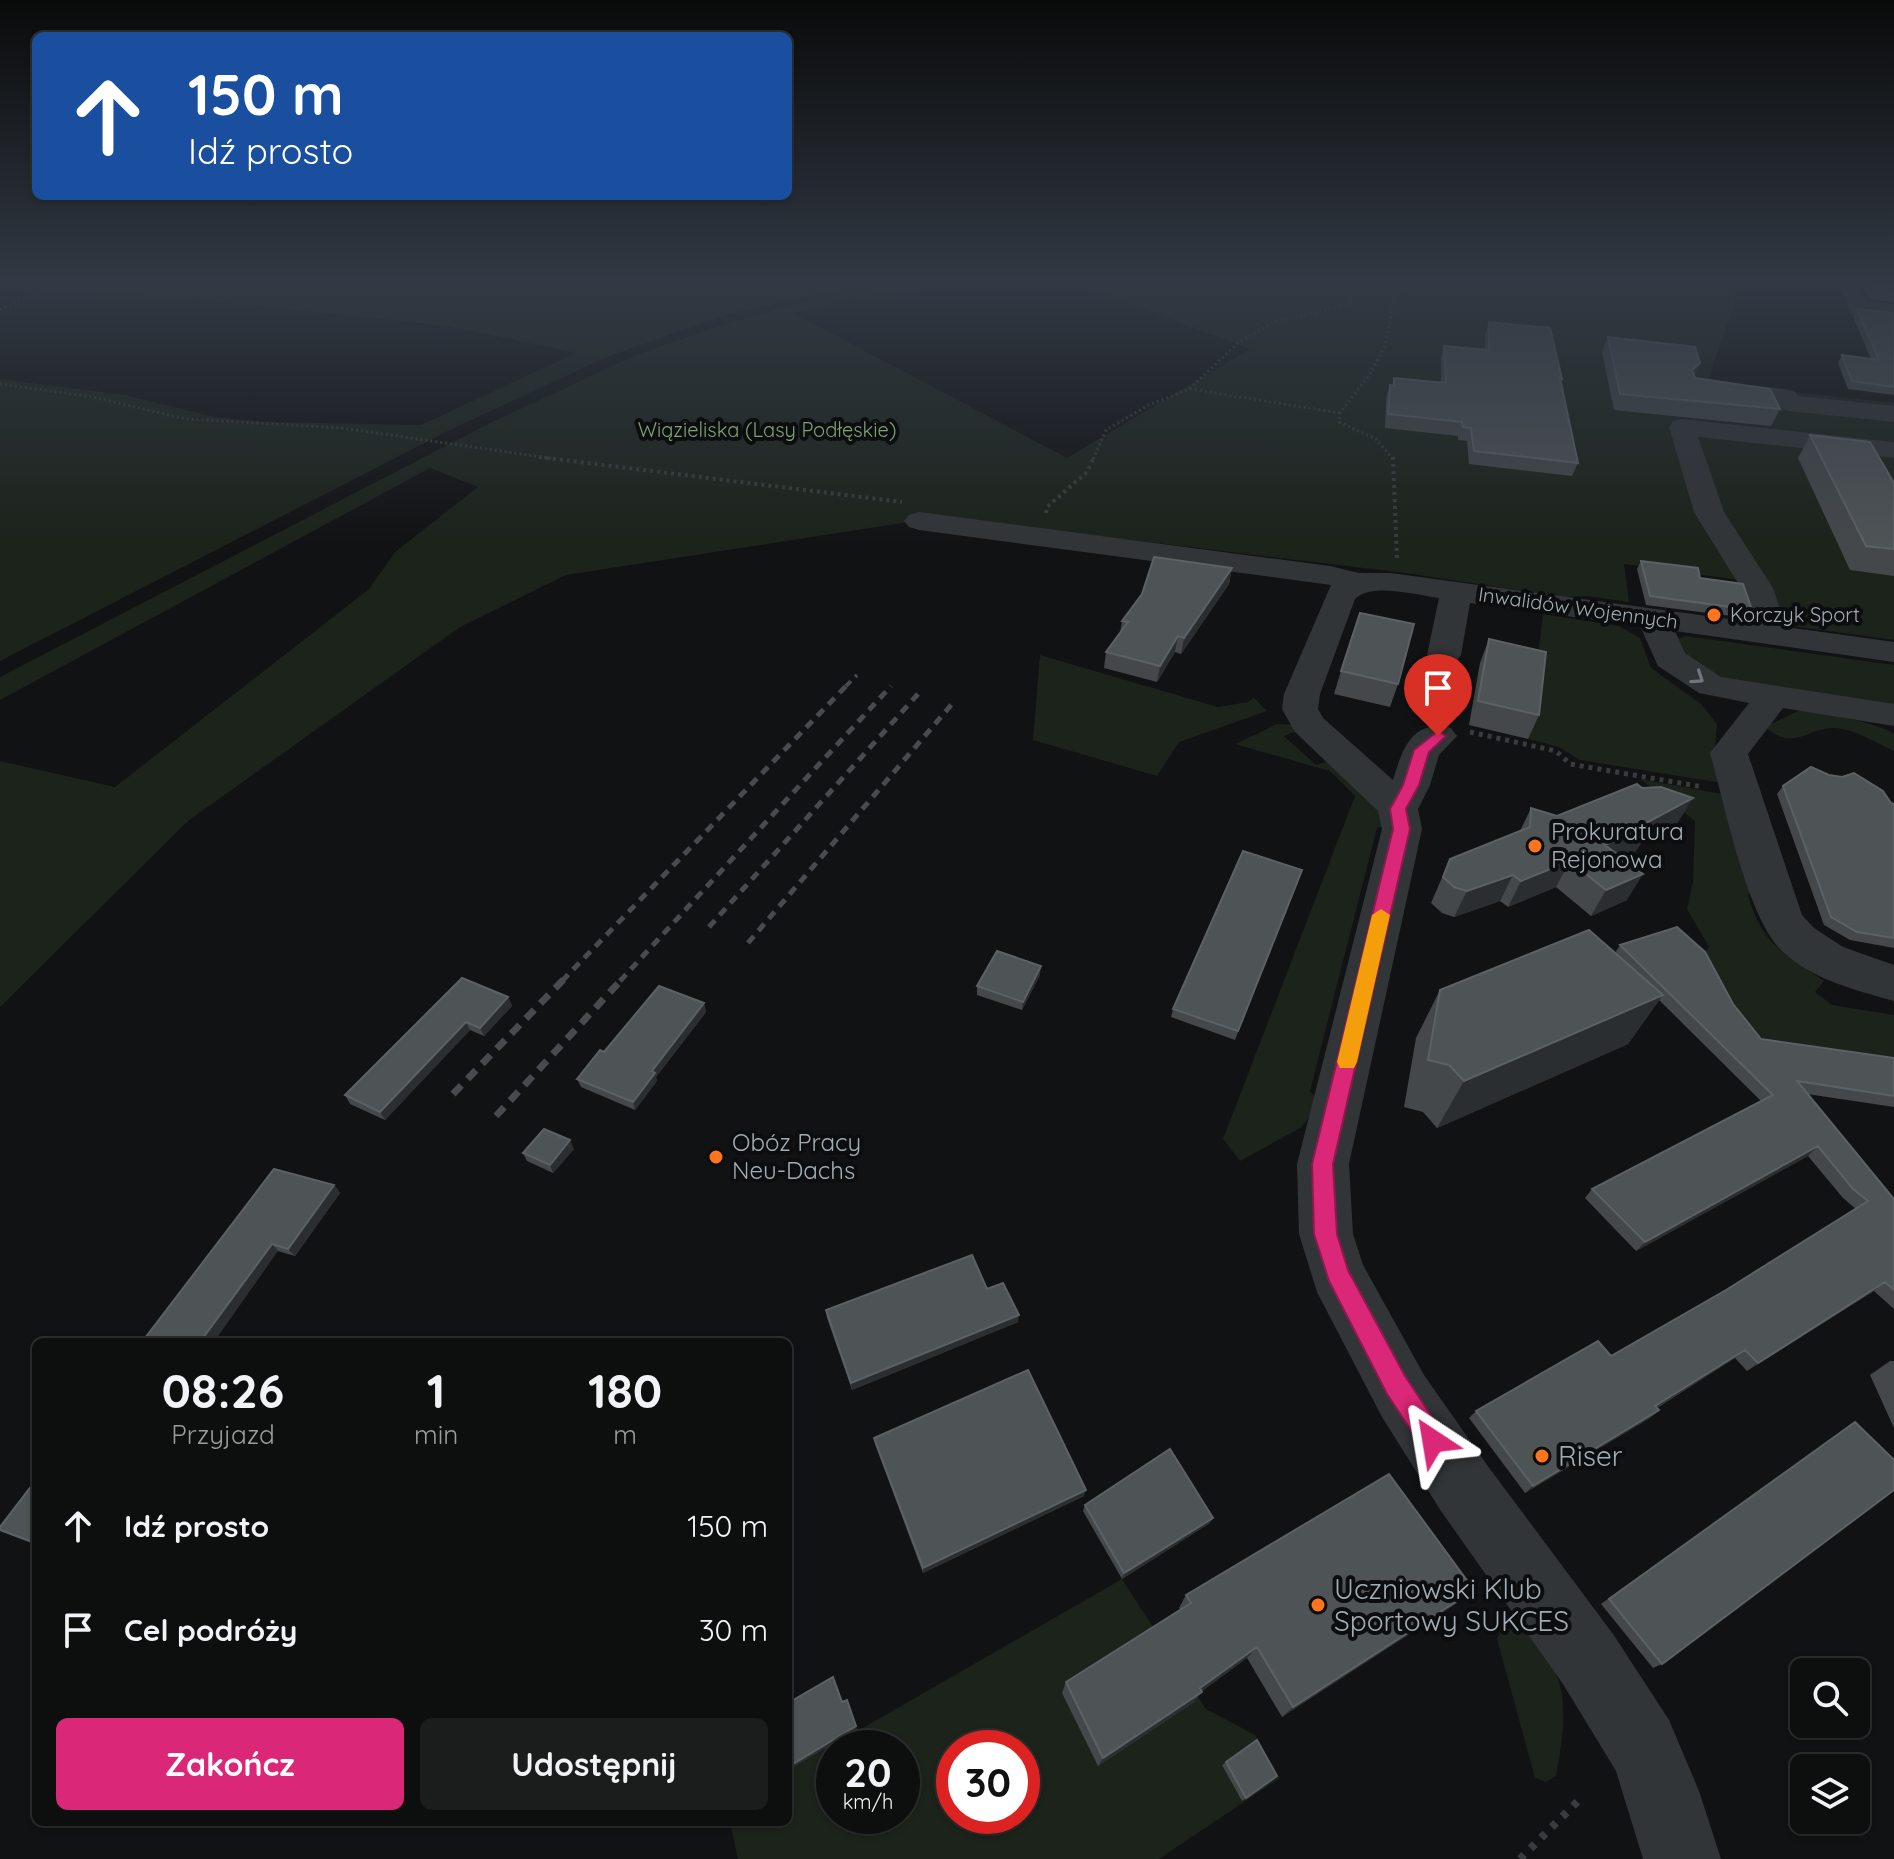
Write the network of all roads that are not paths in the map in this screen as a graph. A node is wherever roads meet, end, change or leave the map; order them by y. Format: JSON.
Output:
{"nodes":[{"id":1,"x":1699,"y":388,"type":"edge"},
{"id":2,"x":1894,"y":414,"type":"edge"},
{"id":3,"x":1798,"y":422,"type":"junction"},
{"id":4,"x":1894,"y":432,"type":"edge"},
{"id":5,"x":1894,"y":450,"type":"edge"},
{"id":6,"x":912,"y":512,"type":"road end"},
{"id":7,"x":1357,"y":583,"type":"junction"},
{"id":8,"x":1456,"y":591,"type":"junction"},
{"id":9,"x":1653,"y":618,"type":"junction"},
{"id":10,"x":1772,"y":635,"type":"junction"},
{"id":11,"x":1894,"y":652,"type":"edge"},
{"id":12,"x":1444,"y":655,"type":"dead end"},
{"id":13,"x":1769,"y":697,"type":"junction"},
{"id":14,"x":1893,"y":716,"type":"edge"},
{"id":15,"x":1454,"y":734,"type":"road end"},
{"id":16,"x":1398,"y":809,"type":"junction"},
{"id":17,"x":1894,"y":983,"type":"edge"},
{"id":18,"x":1682,"y":1859,"type":"edge"}],
"edges":[{"from":1,"to":3,"type":"street"},
{"from":2,"to":3,"type":"street"},
{"from":3,"to":4,"type":"street"},
{"from":3,"to":5,"type":"street"},
{"from":3,"to":10,"type":"street"},
{"from":6,"to":7,"type":"street","name":"Inwalidów Wojennych"},
{"from":7,"to":8,"type":"street","name":"Inwalidów Wojennych"},
{"from":7,"to":16,"type":"street"},
{"from":8,"to":9,"type":"street","name":"Inwalidów Wojennych"},
{"from":8,"to":12,"type":"street"},
{"from":9,"to":10,"type":"street","name":"Inwalidów Wojennych"},
{"from":9,"to":13,"type":"street","one_way":true},
{"from":10,"to":11,"type":"street","name":"Inwalidów Wojennych"},
{"from":13,"to":14,"type":"street"},
{"from":13,"to":17,"type":"street"},
{"from":15,"to":16,"type":"street"},
{"from":16,"to":18,"type":"street"}]}
